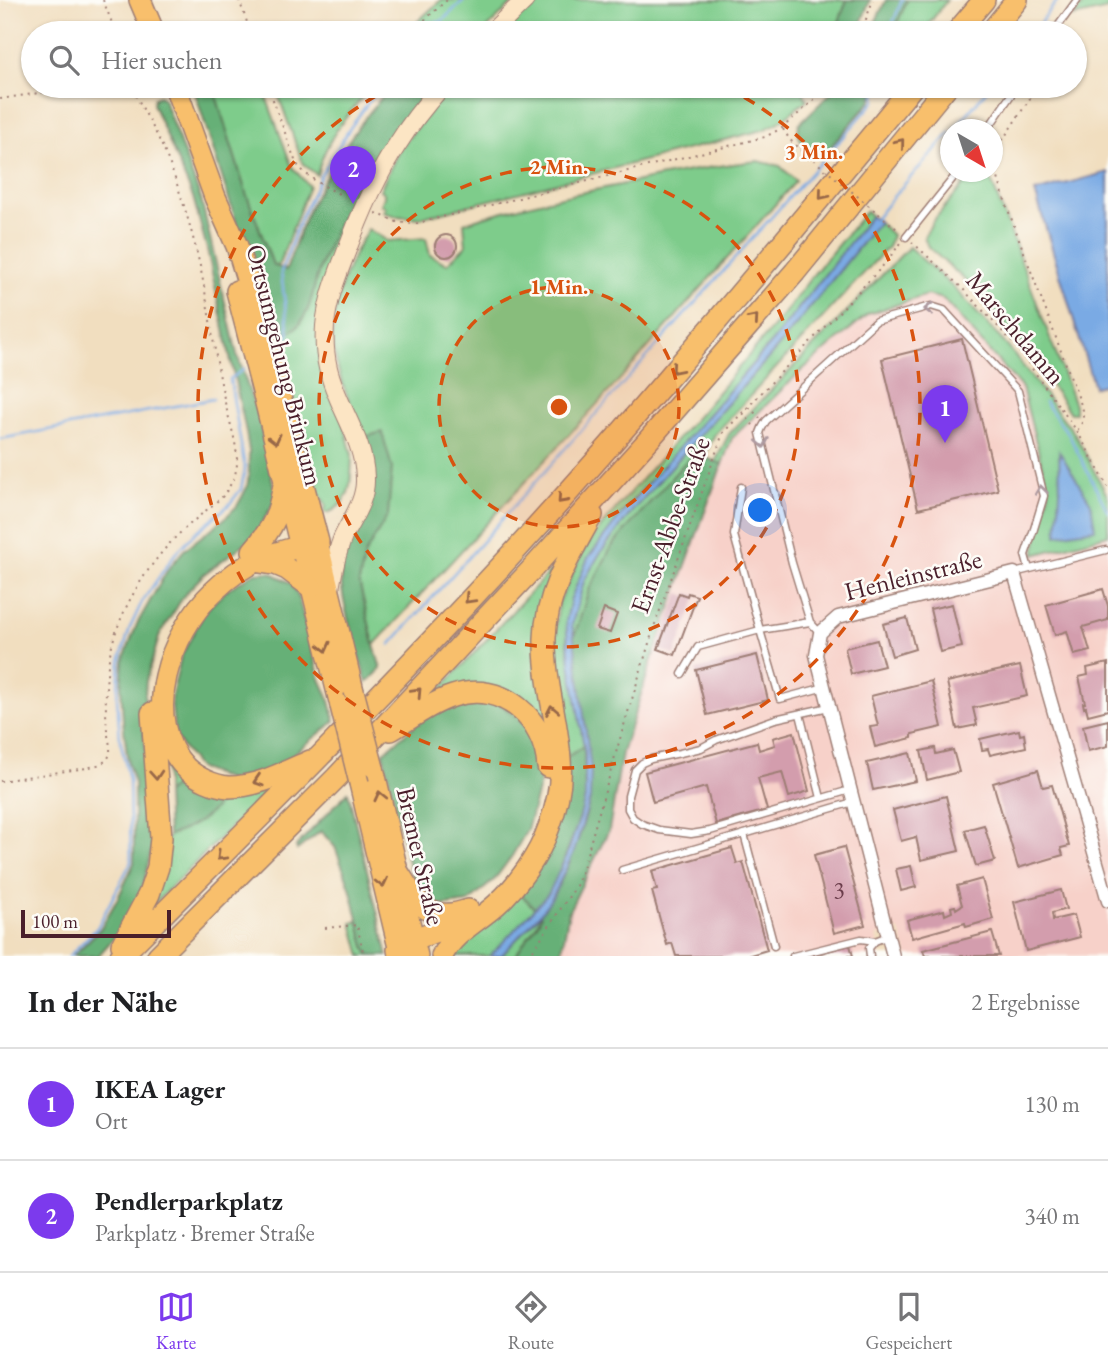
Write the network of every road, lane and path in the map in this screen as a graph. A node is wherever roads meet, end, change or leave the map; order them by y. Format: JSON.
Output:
{"nodes":[{"id":1,"x":103,"y":0,"type":"edge"},
{"id":2,"x":140,"y":0,"type":"edge"},
{"id":3,"x":239,"y":0,"type":"edge"},
{"id":4,"x":447,"y":0,"type":"edge"},
{"id":5,"x":525,"y":0,"type":"edge"},
{"id":6,"x":873,"y":0,"type":"edge"},
{"id":7,"x":941,"y":0,"type":"edge"},
{"id":8,"x":984,"y":0,"type":"edge"},
{"id":9,"x":1017,"y":0,"type":"edge"},
{"id":10,"x":1077,"y":0,"type":"edge"},
{"id":11,"x":945,"y":5,"type":"dead end"},
{"id":12,"x":111,"y":21,"type":"edge"},
{"id":13,"x":149,"y":21,"type":"edge"},
{"id":14,"x":246,"y":21,"type":"edge"},
{"id":15,"x":424,"y":21,"type":"edge"},
{"id":16,"x":503,"y":21,"type":"edge"},
{"id":17,"x":866,"y":21,"type":"edge"},
{"id":18,"x":966,"y":21,"type":"edge"},
{"id":19,"x":1000,"y":21,"type":"edge"},
{"id":20,"x":1062,"y":21,"type":"edge"},
{"id":21,"x":21,"y":96,"type":"edge"},
{"id":22,"x":137,"y":98,"type":"edge"},
{"id":23,"x":180,"y":98,"type":"edge"},
{"id":24,"x":272,"y":98,"type":"edge"},
{"id":25,"x":432,"y":98,"type":"edge"},
{"id":26,"x":816,"y":98,"type":"edge"},
{"id":27,"x":903,"y":98,"type":"edge"},
{"id":28,"x":937,"y":98,"type":"edge"},
{"id":29,"x":1009,"y":98,"type":"edge"},
{"id":30,"x":1030,"y":98,"type":"edge"},
{"id":31,"x":0,"y":99,"type":"edge"},
{"id":32,"x":994,"y":119,"type":"edge"},
{"id":33,"x":782,"y":128,"type":"junction"},
{"id":34,"x":950,"y":182,"type":"edge"},
{"id":35,"x":343,"y":196,"type":"dead end"},
{"id":36,"x":215,"y":197,"type":"junction"},
{"id":37,"x":375,"y":213,"type":"dead end"},
{"id":38,"x":898,"y":230,"type":"dead end"},
{"id":39,"x":906,"y":237,"type":"junction"},
{"id":40,"x":748,"y":406,"type":"junction"},
{"id":41,"x":742,"y":413,"type":"junction"},
{"id":42,"x":765,"y":423,"type":"junction"},
{"id":43,"x":1077,"y":431,"type":"junction"},
{"id":44,"x":760,"y":433,"type":"junction"},
{"id":45,"x":285,"y":480,"type":"junction"},
{"id":46,"x":607,"y":486,"type":"junction"},
{"id":47,"x":741,"y":487,"type":"dead end"},
{"id":48,"x":1108,"y":487,"type":"edge"},
{"id":49,"x":351,"y":522,"type":"junction"},
{"id":50,"x":309,"y":540,"type":"junction"},
{"id":51,"x":1106,"y":550,"type":"dead end"},
{"id":52,"x":253,"y":556,"type":"junction"},
{"id":53,"x":1029,"y":569,"type":"junction"},
{"id":54,"x":1014,"y":573,"type":"junction"},
{"id":55,"x":320,"y":588,"type":"junction"},
{"id":56,"x":810,"y":622,"type":"junction"},
{"id":57,"x":760,"y":630,"type":"junction"},
{"id":58,"x":820,"y":633,"type":"junction"},
{"id":59,"x":682,"y":674,"type":"dead end"},
{"id":60,"x":825,"y":687,"type":"junction"},
{"id":61,"x":830,"y":707,"type":"junction"},
{"id":62,"x":800,"y":714,"type":"junction"},
{"id":63,"x":370,"y":741,"type":"junction"},
{"id":64,"x":321,"y":756,"type":"junction"},
{"id":65,"x":0,"y":781,"type":"edge"},
{"id":66,"x":852,"y":796,"type":"junction"},
{"id":67,"x":821,"y":798,"type":"junction"},
{"id":68,"x":744,"y":834,"type":"junction"},
{"id":69,"x":622,"y":870,"type":"dead end"},
{"id":70,"x":398,"y":872,"type":"junction"},
{"id":71,"x":485,"y":900,"type":"junction"},
{"id":72,"x":1108,"y":901,"type":"edge"},
{"id":73,"x":325,"y":928,"type":"dead end"},
{"id":74,"x":457,"y":936,"type":"junction"},
{"id":75,"x":882,"y":939,"type":"junction"},
{"id":76,"x":774,"y":946,"type":"dead end"},
{"id":77,"x":409,"y":950,"type":"edge"},
{"id":78,"x":116,"y":956,"type":"edge"},
{"id":79,"x":121,"y":956,"type":"edge"},
{"id":80,"x":158,"y":956,"type":"edge"},
{"id":81,"x":364,"y":956,"type":"edge"},
{"id":82,"x":442,"y":956,"type":"edge"},
{"id":83,"x":529,"y":956,"type":"edge"},
{"id":84,"x":793,"y":956,"type":"edge"},
{"id":85,"x":870,"y":956,"type":"edge"},
{"id":86,"x":893,"y":956,"type":"edge"}],
"edges":[{"from":1,"to":12,"type":"path"},
{"from":2,"to":13,"type":"highway"},
{"from":3,"to":14,"type":"path"},
{"from":4,"to":15,"type":"path"},
{"from":5,"to":16,"type":"street"},
{"from":6,"to":17,"type":"path"},
{"from":7,"to":11,"type":"path"},
{"from":8,"to":18,"type":"highway"},
{"from":9,"to":19,"type":"highway"},
{"from":10,"to":20,"type":"lane"},
{"from":21,"to":31,"type":"path"},
{"from":22,"to":65,"type":"path"},
{"from":23,"to":36,"type":"highway","name":"Ortsumgehung Brinkum"},
{"from":24,"to":35,"type":"path"},
{"from":25,"to":49,"type":"street"},
{"from":26,"to":33,"type":"path"},
{"from":27,"to":64,"type":"highway","one_way":true},
{"from":46,"to":28,"type":"highway","one_way":true},
{"from":29,"to":32,"type":"lane"},
{"from":30,"to":43,"type":"path"},
{"from":33,"to":37,"type":"path"},
{"from":33,"to":38,"type":"path","bridge":true},
{"from":34,"to":39,"type":"lane"},
{"from":36,"to":45,"type":"highway","name":"Ortsumgehung Brinkum","one_way":true},
{"from":36,"to":50,"type":"highway","name":"Ortsumgehung Brinkum"},
{"from":39,"to":40,"type":"path","name":"Ernst-Abbe-Straße"},
{"from":39,"to":43,"type":"path","name":"Marschdamm"},
{"from":40,"to":41,"type":"path","name":"Ernst-Abbe-Straße"},
{"from":40,"to":42,"type":"path"},
{"from":41,"to":44,"type":"path"},
{"from":41,"to":83,"type":"path","name":"Ernst-Abbe-Straße"},
{"from":42,"to":44,"type":"lane"},
{"from":53,"to":42,"type":"lane","one_way":true},
{"from":43,"to":48,"type":"path","name":"Marschdamm"},
{"from":44,"to":56,"type":"lane","one_way":true},
{"from":45,"to":50,"type":"highway","name":"Ortsumgehung Brinkum"},
{"from":45,"to":52,"type":"highway"},
{"from":63,"to":46,"type":"highway","one_way":true},
{"from":74,"to":46,"type":"highway","one_way":true},
{"from":47,"to":57,"type":"lane"},
{"from":49,"to":50,"type":"street"},
{"from":49,"to":55,"type":"street"},
{"from":50,"to":52,"type":"highway"},
{"from":50,"to":55,"type":"main road"},
{"from":51,"to":53,"type":"lane"},
{"from":52,"to":55,"type":"highway"},
{"from":64,"to":52,"type":"highway","one_way":true},
{"from":52,"to":78,"type":"highway","one_way":true},
{"from":53,"to":54,"type":"lane"},
{"from":54,"to":58,"type":"street","name":"Henleinstraße"},
{"from":54,"to":72,"type":"street","name":"Henleinstraße"},
{"from":70,"to":55,"type":"main road","name":"Bremer Straße","one_way":true,"bridge":true},
{"from":55,"to":77,"type":"main road","name":"Bremer Straße","one_way":true,"bridge":true},
{"from":56,"to":57,"type":"lane"},
{"from":56,"to":58,"type":"lane"},
{"from":57,"to":59,"type":"lane"},
{"from":57,"to":60,"type":"lane"},
{"from":58,"to":60,"type":"street","name":"Henleinstraße"},
{"from":60,"to":61,"type":"street","name":"Henleinstraße"},
{"from":61,"to":62,"type":"lane"},
{"from":61,"to":66,"type":"street","name":"Henleinstraße"},
{"from":62,"to":67,"type":"lane"},
{"from":62,"to":67,"type":"lane"},
{"from":63,"to":71,"type":"highway"},
{"from":63,"to":80,"type":"highway"},
{"from":64,"to":79,"type":"highway","one_way":true},
{"from":66,"to":67,"type":"lane"},
{"from":66,"to":68,"type":"lane"},
{"from":66,"to":75,"type":"street","name":"Henleinstraße"},
{"from":68,"to":69,"type":"lane"},
{"from":68,"to":76,"type":"lane"},
{"from":70,"to":71,"type":"highway"},
{"from":70,"to":77,"type":"main road","name":"Bremer Straße"},
{"from":71,"to":77,"type":"highway"},
{"from":73,"to":81,"type":"path"},
{"from":74,"to":77,"type":"highway"},
{"from":74,"to":82,"type":"highway"},
{"from":75,"to":84,"type":"lane"},
{"from":75,"to":85,"type":"lane"},
{"from":75,"to":86,"type":"street","name":"Henleinstraße"}]}
